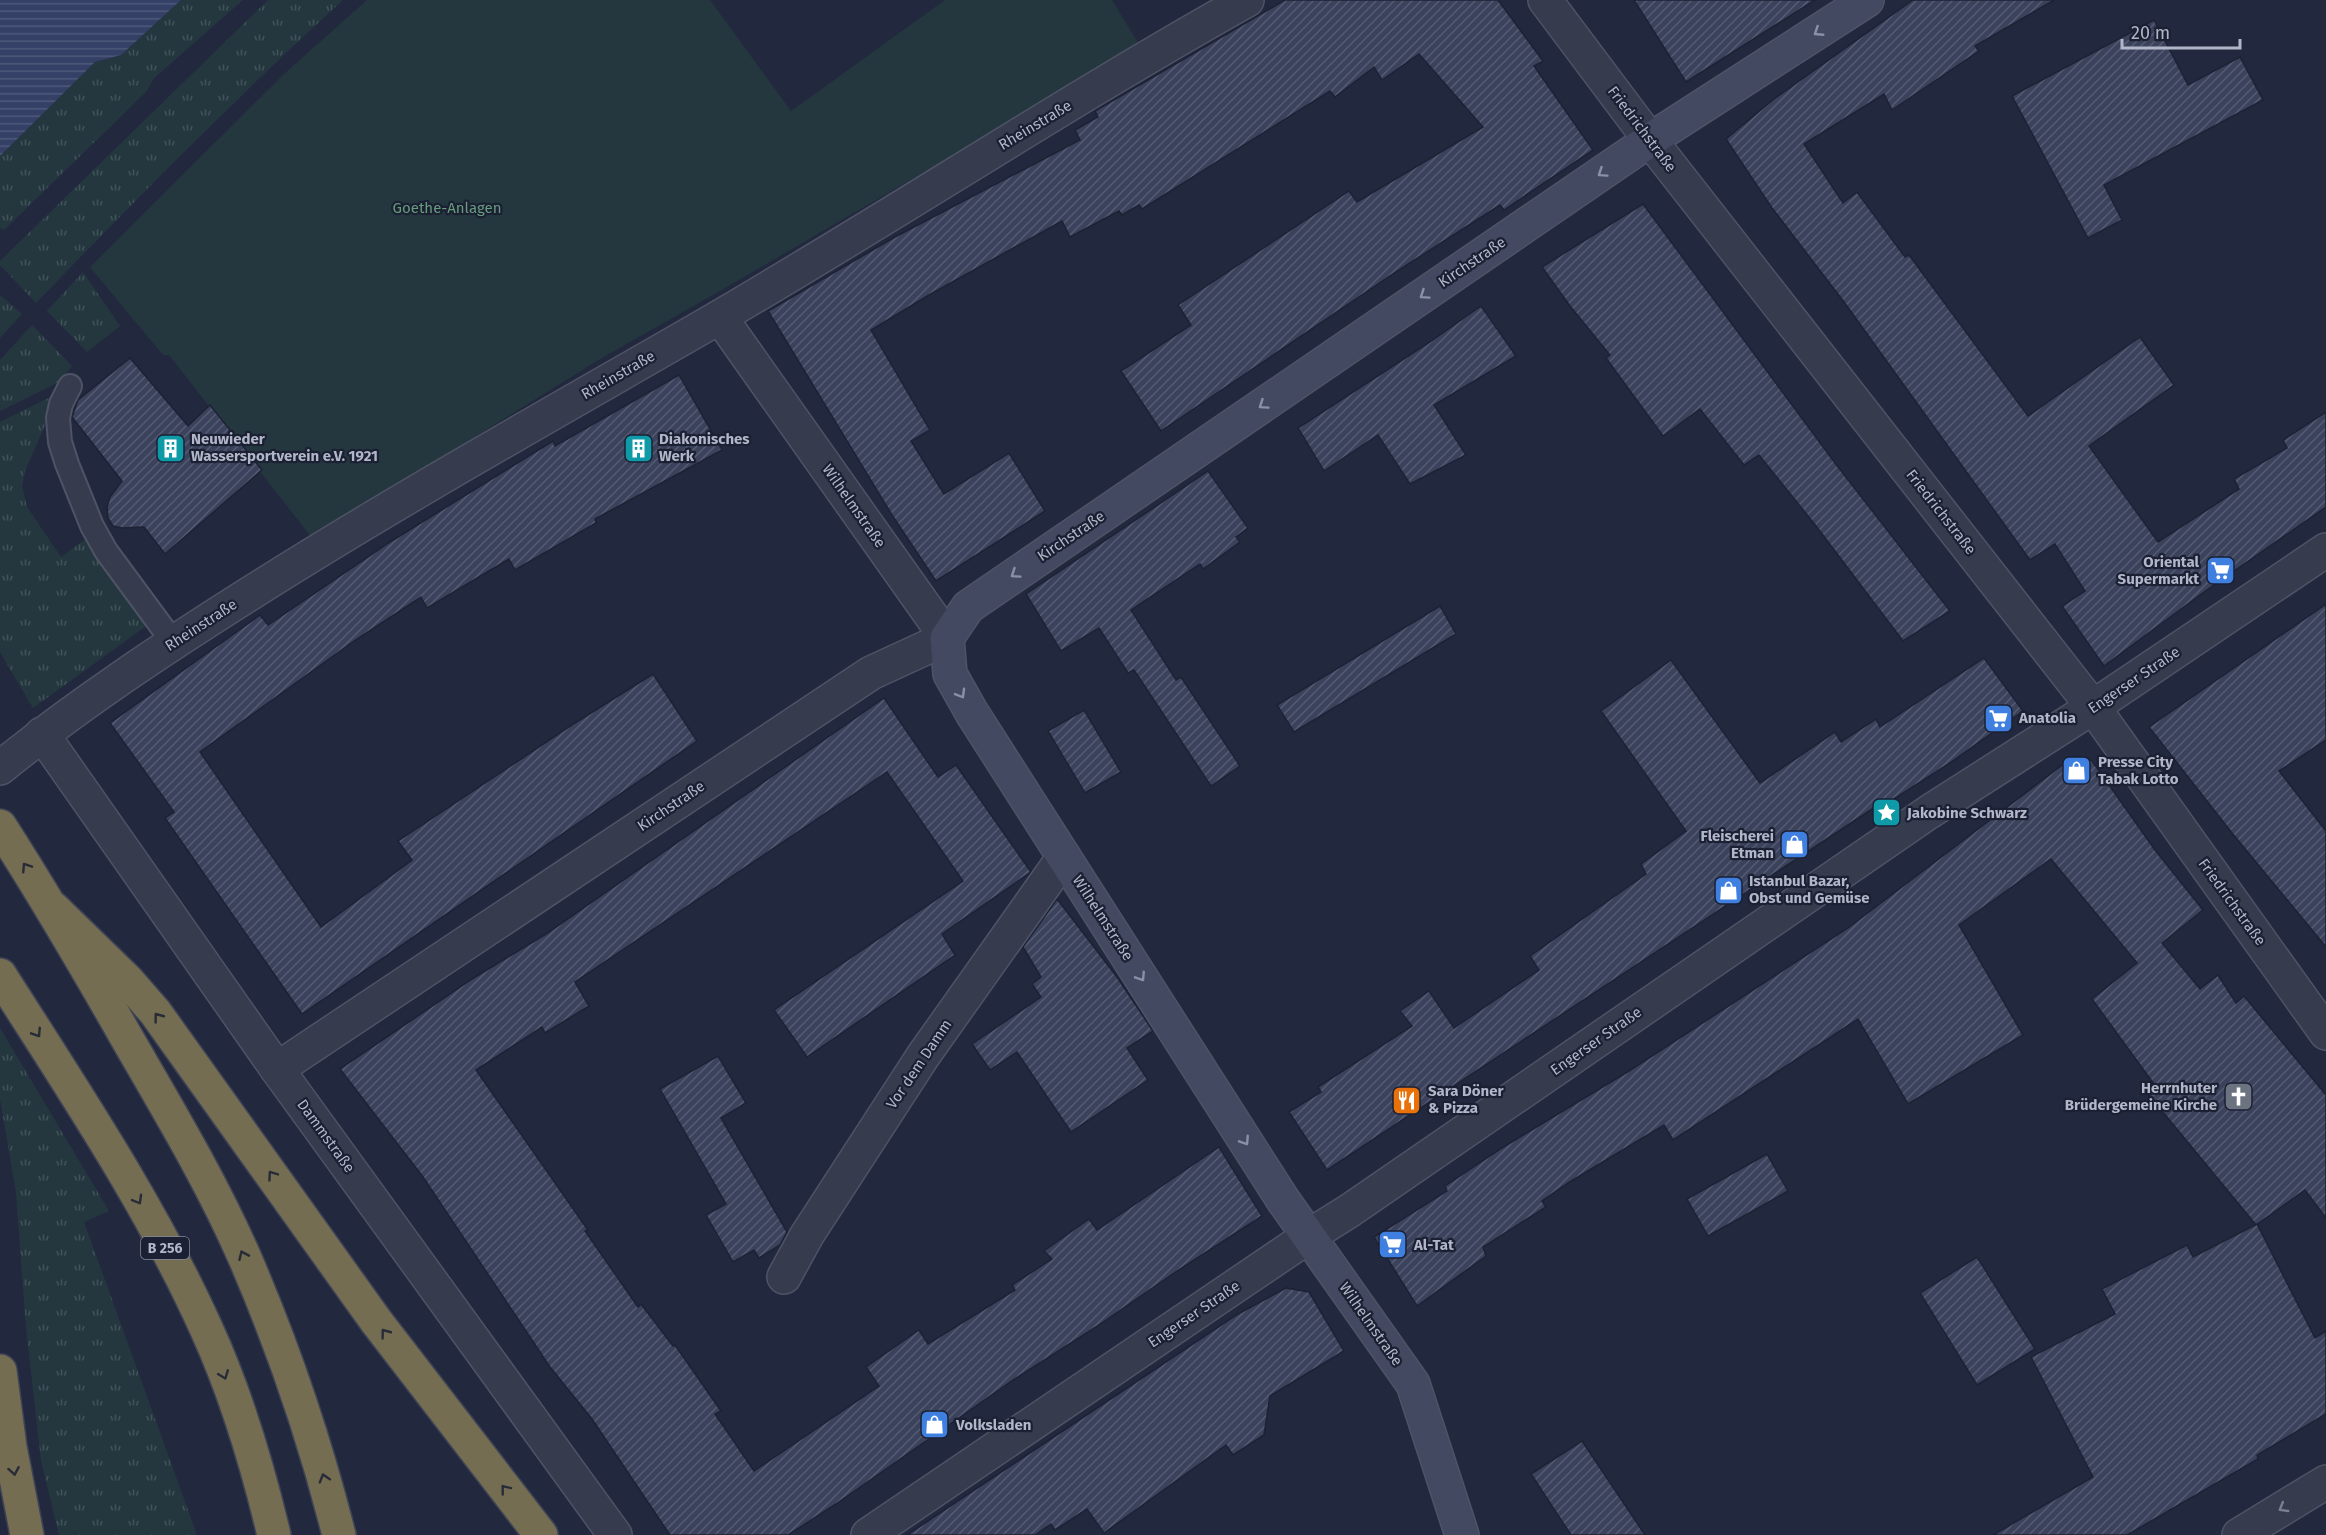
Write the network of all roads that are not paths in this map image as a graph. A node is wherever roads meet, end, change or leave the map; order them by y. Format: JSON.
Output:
{"nodes":[{"id":1,"x":1247,"y":0,"type":"edge"},
{"id":2,"x":1545,"y":0,"type":"edge"},
{"id":3,"x":1867,"y":0,"type":"edge"},
{"id":4,"x":1650,"y":140,"type":"junction"},
{"id":5,"x":720,"y":317,"type":"junction"},
{"id":6,"x":70,"y":386,"type":"dead end"},
{"id":7,"x":2326,"y":550,"type":"edge"},
{"id":8,"x":947,"y":638,"type":"junction"},
{"id":9,"x":173,"y":642,"type":"junction"},
{"id":10,"x":2093,"y":707,"type":"junction"},
{"id":11,"x":42,"y":734,"type":"junction"},
{"id":12,"x":0,"y":768,"type":"edge"},
{"id":13,"x":0,"y":826,"type":"edge"},
{"id":14,"x":1064,"y":856,"type":"junction"},
{"id":15,"x":53,"y":908,"type":"junction"},
{"id":16,"x":0,"y":975,"type":"edge"},
{"id":17,"x":2326,"y":1033,"type":"edge"},
{"id":18,"x":278,"y":1069,"type":"junction"},
{"id":19,"x":1309,"y":1236,"type":"junction"},
{"id":20,"x":784,"y":1277,"type":"dead end"},
{"id":21,"x":0,"y":1371,"type":"edge"},
{"id":22,"x":2326,"y":1482,"type":"edge"},
{"id":23,"x":27,"y":1535,"type":"edge"},
{"id":24,"x":274,"y":1535,"type":"edge"},
{"id":25,"x":339,"y":1535,"type":"edge"},
{"id":26,"x":541,"y":1535,"type":"edge"},
{"id":27,"x":615,"y":1535,"type":"edge"},
{"id":28,"x":868,"y":1535,"type":"edge"},
{"id":29,"x":1462,"y":1535,"type":"edge"},
{"id":30,"x":2239,"y":1535,"type":"edge"}],
"edges":[{"from":1,"to":5,"type":"street","name":"Rheinstraße"},
{"from":2,"to":4,"type":"street","name":"Friedrichstraße"},
{"from":3,"to":4,"type":"street","name":"Kirchstraße","one_way":true},
{"from":4,"to":8,"type":"street","name":"Kirchstraße","one_way":true},
{"from":4,"to":10,"type":"street","name":"Friedrichstraße"},
{"from":5,"to":8,"type":"street","name":"Wilhelmstraße"},
{"from":5,"to":9,"type":"street","name":"Rheinstraße"},
{"from":6,"to":9,"type":"lane"},
{"from":7,"to":10,"type":"street","name":"Engerser Straße"},
{"from":8,"to":14,"type":"street","name":"Wilhelmstraße","one_way":true},
{"from":8,"to":18,"type":"street","name":"Kirchstraße"},
{"from":9,"to":11,"type":"street","name":"Rheinstraße"},
{"from":10,"to":17,"type":"street","name":"Friedrichstraße"},
{"from":10,"to":19,"type":"street","name":"Engerser Straße"},
{"from":11,"to":12,"type":"street","name":"Rheinstraße"},
{"from":11,"to":18,"type":"street","name":"Dammstraße"},
{"from":15,"to":13,"type":"highway","one_way":true},
{"from":14,"to":19,"type":"street","name":"Wilhelmstraße","one_way":true},
{"from":14,"to":20,"type":"street","name":"Vor dem Damm"},
{"from":25,"to":15,"type":"highway","one_way":true},
{"from":26,"to":15,"type":"highway","one_way":true},
{"from":16,"to":24,"type":"highway","number":"B 256","one_way":true},
{"from":18,"to":27,"type":"street","name":"Dammstraße"},
{"from":19,"to":28,"type":"street","name":"Engerser Straße"},
{"from":19,"to":29,"type":"street","name":"Wilhelmstraße"},
{"from":21,"to":23,"type":"highway","one_way":true},
{"from":22,"to":30,"type":"street","one_way":true}]}
